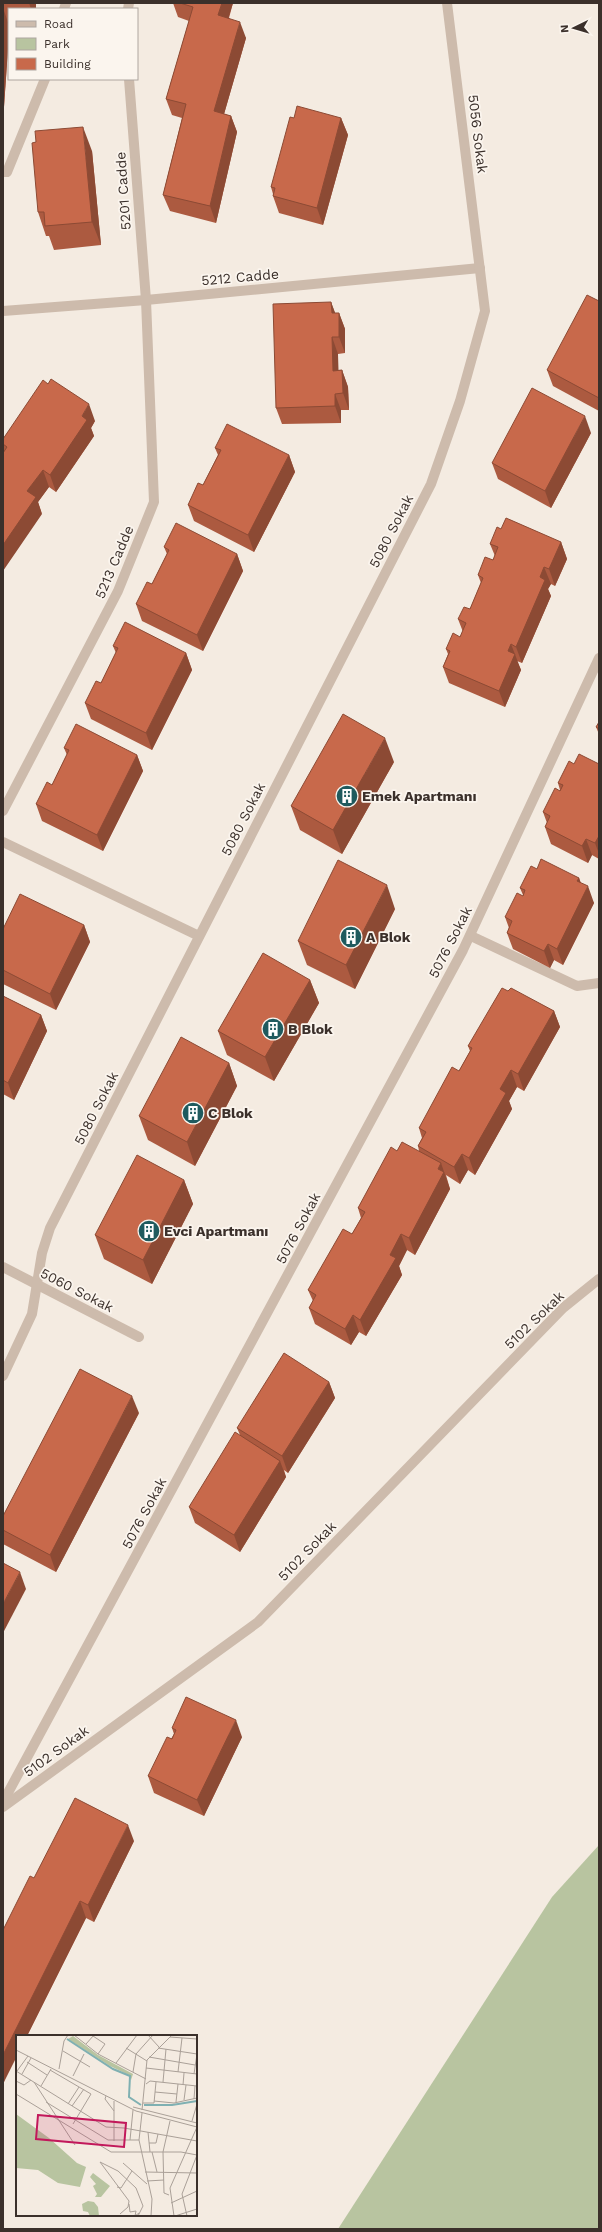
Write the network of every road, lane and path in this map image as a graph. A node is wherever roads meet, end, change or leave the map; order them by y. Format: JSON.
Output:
{"nodes":[{"id":1,"x":448,"y":3,"type":"edge"},
{"id":2,"x":45,"y":80,"type":"edge"},
{"id":3,"x":129,"y":80,"type":"edge"},
{"id":4,"x":3,"y":172,"type":"edge"},
{"id":5,"x":480,"y":268,"type":"junction"},
{"id":6,"x":146,"y":300,"type":"junction"},
{"id":7,"x":3,"y":311,"type":"edge"},
{"id":8,"x":599,"y":658,"type":"edge"},
{"id":9,"x":3,"y":811,"type":"edge"},
{"id":10,"x":3,"y":842,"type":"edge"},
{"id":11,"x":199,"y":936,"type":"junction"},
{"id":12,"x":471,"y":936,"type":"junction"},
{"id":13,"x":599,"y":983,"type":"edge"},
{"id":14,"x":3,"y":1267,"type":"edge"},
{"id":15,"x":599,"y":1279,"type":"edge"},
{"id":16,"x":36,"y":1284,"type":"junction"},
{"id":17,"x":139,"y":1337,"type":"dead end"},
{"id":18,"x":3,"y":1376,"type":"edge"},
{"id":19,"x":3,"y":1802,"type":"edge"},
{"id":20,"x":3,"y":1807,"type":"edge"}],
"edges":[{"from":1,"to":5,"type":"street","name":"5056 Sokak"},
{"from":2,"to":4,"type":"street"},
{"from":3,"to":6,"type":"street","name":"5201 Cadde"},
{"from":5,"to":6,"type":"street","name":"5212 Cadde"},
{"from":5,"to":11,"type":"street","name":"5080 Sokak"},
{"from":6,"to":7,"type":"street","name":"5212 Cadde"},
{"from":6,"to":9,"type":"street","name":"5213 Cadde"},
{"from":8,"to":12,"type":"street","name":"5076 Sokak"},
{"from":10,"to":11,"type":"street"},
{"from":11,"to":16,"type":"street","name":"5080 Sokak"},
{"from":12,"to":13,"type":"street"},
{"from":12,"to":19,"type":"street","name":"5076 Sokak"},
{"from":14,"to":16,"type":"street","name":"5060 Sokak"},
{"from":15,"to":20,"type":"street","name":"5102 Sokak"},
{"from":16,"to":17,"type":"street","name":"5060 Sokak"},
{"from":16,"to":18,"type":"street","name":"5080 Sokak"}]}
